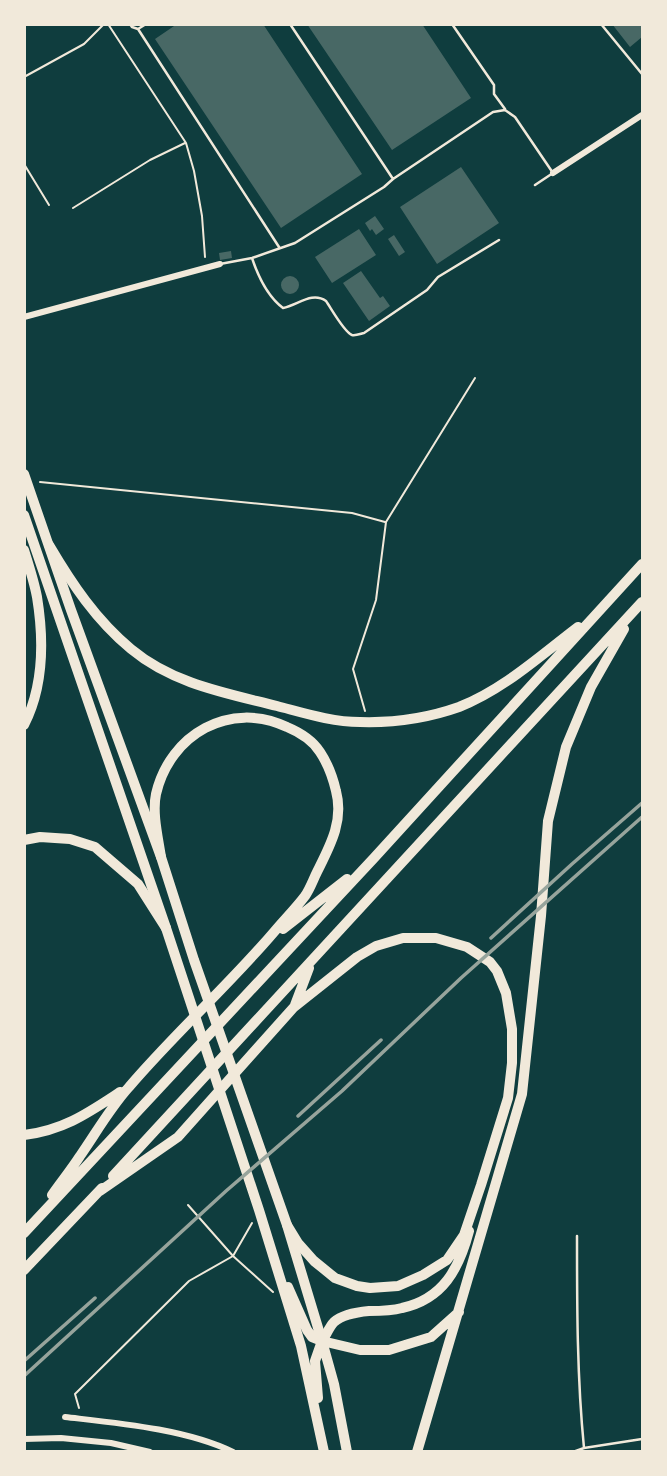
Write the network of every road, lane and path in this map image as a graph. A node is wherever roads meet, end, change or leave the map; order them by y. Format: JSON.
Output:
{"nodes":[{"id":1,"x":106,"y":24,"type":"edge"},
{"id":2,"x":130,"y":24,"type":"edge"},
{"id":3,"x":146,"y":24,"type":"edge"},
{"id":4,"x":290,"y":24,"type":"edge"},
{"id":5,"x":452,"y":24,"type":"edge"},
{"id":6,"x":601,"y":24,"type":"edge"},
{"id":7,"x":138,"y":29,"type":"junction"},
{"id":8,"x":642,"y":74,"type":"edge"},
{"id":9,"x":24,"y":77,"type":"edge"},
{"id":10,"x":505,"y":110,"type":"junction"},
{"id":11,"x":642,"y":115,"type":"edge"},
{"id":12,"x":186,"y":143,"type":"junction"},
{"id":13,"x":24,"y":164,"type":"edge"},
{"id":14,"x":553,"y":173,"type":"junction"},
{"id":15,"x":393,"y":179,"type":"junction"},
{"id":16,"x":535,"y":185,"type":"dead end"},
{"id":17,"x":49,"y":205,"type":"dead end"},
{"id":18,"x":73,"y":208,"type":"dead end"},
{"id":19,"x":499,"y":240,"type":"dead end"},
{"id":20,"x":280,"y":249,"type":"junction"},
{"id":21,"x":251,"y":258,"type":"junction"},
{"id":22,"x":220,"y":264,"type":"joint"},
{"id":23,"x":206,"y":268,"type":"junction"},
{"id":24,"x":24,"y":317,"type":"edge"},
{"id":25,"x":475,"y":378,"type":"dead end"},
{"id":26,"x":26,"y":477,"type":"edge"},
{"id":27,"x":24,"y":515,"type":"edge"},
{"id":28,"x":386,"y":523,"type":"junction"},
{"id":29,"x":49,"y":545,"type":"junction"},
{"id":30,"x":24,"y":550,"type":"edge"},
{"id":31,"x":642,"y":564,"type":"edge"},
{"id":32,"x":638,"y":606,"type":"edge"},
{"id":33,"x":600,"y":610,"type":"junction"},
{"id":34,"x":369,"y":722,"type":"junction"},
{"id":35,"x":24,"y":725,"type":"edge"},
{"id":36,"x":24,"y":840,"type":"edge"},
{"id":37,"x":161,"y":857,"type":"junction"},
{"id":38,"x":374,"y":858,"type":"junction"},
{"id":39,"x":166,"y":928,"type":"junction"},
{"id":40,"x":265,"y":943,"type":"junction"},
{"id":41,"x":311,"y":962,"type":"junction"},
{"id":42,"x":294,"y":1007,"type":"junction"},
{"id":43,"x":128,"y":1087,"type":"junction"},
{"id":44,"x":24,"y":1135,"type":"edge"},
{"id":45,"x":100,"y":1191,"type":"junction"},
{"id":46,"x":479,"y":1193,"type":"junction"},
{"id":47,"x":188,"y":1205,"type":"dead end"},
{"id":48,"x":259,"y":1210,"type":"junction"},
{"id":49,"x":287,"y":1226,"type":"junction"},
{"id":50,"x":24,"y":1232,"type":"edge"},
{"id":51,"x":577,"y":1236,"type":"dead end"},
{"id":52,"x":233,"y":1256,"type":"junction"},
{"id":53,"x":274,"y":1258,"type":"junction"},
{"id":54,"x":24,"y":1270,"type":"edge"},
{"id":55,"x":288,"y":1305,"type":"junction"},
{"id":56,"x":459,"y":1312,"type":"junction"},
{"id":57,"x":322,"y":1341,"type":"junction"},
{"id":58,"x":65,"y":1417,"type":"dead end"},
{"id":59,"x":82,"y":1419,"type":"junction"},
{"id":60,"x":642,"y":1438,"type":"edge"},
{"id":61,"x":24,"y":1439,"type":"edge"},
{"id":62,"x":584,"y":1448,"type":"junction"},
{"id":63,"x":150,"y":1451,"type":"edge"},
{"id":64,"x":233,"y":1451,"type":"edge"},
{"id":65,"x":324,"y":1451,"type":"edge"},
{"id":66,"x":347,"y":1451,"type":"edge"},
{"id":67,"x":417,"y":1451,"type":"edge"},
{"id":68,"x":573,"y":1451,"type":"edge"}],
"edges":[{"from":1,"to":9,"type":"path"},
{"from":1,"to":12,"type":"path"},
{"from":2,"to":7,"type":"lane"},
{"from":3,"to":7,"type":"lane"},
{"from":4,"to":15,"type":"lane"},
{"from":5,"to":10,"type":"lane"},
{"from":6,"to":8,"type":"lane"},
{"from":7,"to":20,"type":"lane"},
{"from":10,"to":14,"type":"lane"},
{"from":10,"to":15,"type":"lane"},
{"from":11,"to":14,"type":"street"},
{"from":12,"to":18,"type":"path"},
{"from":12,"to":23,"type":"path"},
{"from":13,"to":17,"type":"path"},
{"from":14,"to":16,"type":"lane"},
{"from":15,"to":20,"type":"lane"},
{"from":19,"to":21,"type":"lane"},
{"from":20,"to":21,"type":"lane"},
{"from":21,"to":22,"type":"lane"},
{"from":22,"to":23,"type":"street"},
{"from":23,"to":24,"type":"street"},
{"from":25,"to":28,"type":"path"},
{"from":26,"to":28,"type":"path"},
{"from":26,"to":29,"type":"highway"},
{"from":27,"to":39,"type":"highway"},
{"from":28,"to":34,"type":"path"},
{"from":29,"to":34,"type":"highway"},
{"from":29,"to":37,"type":"highway"},
{"from":30,"to":35,"type":"highway"},
{"from":31,"to":33,"type":"highway"},
{"from":32,"to":41,"type":"highway"},
{"from":32,"to":56,"type":"highway"},
{"from":33,"to":34,"type":"highway"},
{"from":33,"to":38,"type":"highway"},
{"from":36,"to":39,"type":"highway"},
{"from":37,"to":40,"type":"highway"},
{"from":37,"to":49,"type":"highway"},
{"from":38,"to":40,"type":"highway"},
{"from":38,"to":50,"type":"highway"},
{"from":39,"to":48,"type":"highway"},
{"from":40,"to":43,"type":"highway"},
{"from":41,"to":42,"type":"highway"},
{"from":41,"to":45,"type":"highway"},
{"from":42,"to":45,"type":"highway"},
{"from":42,"to":46,"type":"highway"},
{"from":43,"to":44,"type":"highway"},
{"from":43,"to":50,"type":"highway"},
{"from":45,"to":54,"type":"highway"},
{"from":46,"to":49,"type":"highway"},
{"from":46,"to":57,"type":"highway"},
{"from":47,"to":52,"type":"path"},
{"from":48,"to":52,"type":"path"},
{"from":48,"to":53,"type":"highway"},
{"from":49,"to":57,"type":"highway"},
{"from":51,"to":62,"type":"lane"},
{"from":52,"to":55,"type":"path"},
{"from":52,"to":59,"type":"path"},
{"from":53,"to":55,"type":"highway"},
{"from":53,"to":57,"type":"highway"},
{"from":55,"to":65,"type":"highway"},
{"from":56,"to":57,"type":"highway"},
{"from":56,"to":67,"type":"highway"},
{"from":57,"to":65,"type":"highway"},
{"from":57,"to":66,"type":"highway"},
{"from":58,"to":59,"type":"street"},
{"from":59,"to":64,"type":"street"},
{"from":60,"to":62,"type":"lane"},
{"from":61,"to":63,"type":"street"},
{"from":62,"to":68,"type":"lane"}]}
